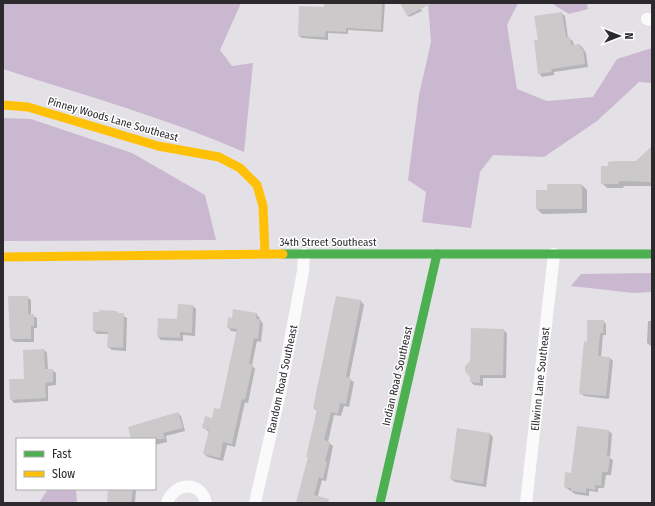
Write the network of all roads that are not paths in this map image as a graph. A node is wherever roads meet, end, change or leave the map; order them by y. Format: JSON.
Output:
{"nodes":[{"id":1,"x":3,"y":105,"type":"edge"},
{"id":2,"x":265,"y":254,"type":"junction"},
{"id":3,"x":304,"y":254,"type":"junction"},
{"id":4,"x":437,"y":254,"type":"junction"},
{"id":5,"x":554,"y":254,"type":"junction"},
{"id":6,"x":652,"y":254,"type":"edge"},
{"id":7,"x":3,"y":257,"type":"edge"},
{"id":8,"x":167,"y":503,"type":"edge"},
{"id":9,"x":206,"y":503,"type":"edge"},
{"id":10,"x":255,"y":503,"type":"edge"},
{"id":11,"x":380,"y":503,"type":"edge"},
{"id":12,"x":526,"y":503,"type":"edge"}],
"edges":[{"from":1,"to":2,"type":"street","name":"Pinney Woods Lane Southeast"},
{"from":2,"to":3,"type":"street","name":"34th Street Southeast"},
{"from":2,"to":7,"type":"street","name":"34th Street Southeast"},
{"from":3,"to":4,"type":"street","name":"34th Street Southeast"},
{"from":3,"to":10,"type":"street","name":"Random Road Southeast"},
{"from":4,"to":5,"type":"street","name":"34th Street Southeast"},
{"from":4,"to":11,"type":"street","name":"Indian Road Southeast"},
{"from":5,"to":6,"type":"street","name":"34th Street Southeast"},
{"from":5,"to":12,"type":"street","name":"Ellwinn Lane Southeast"},
{"from":8,"to":9,"type":"street"}]}
